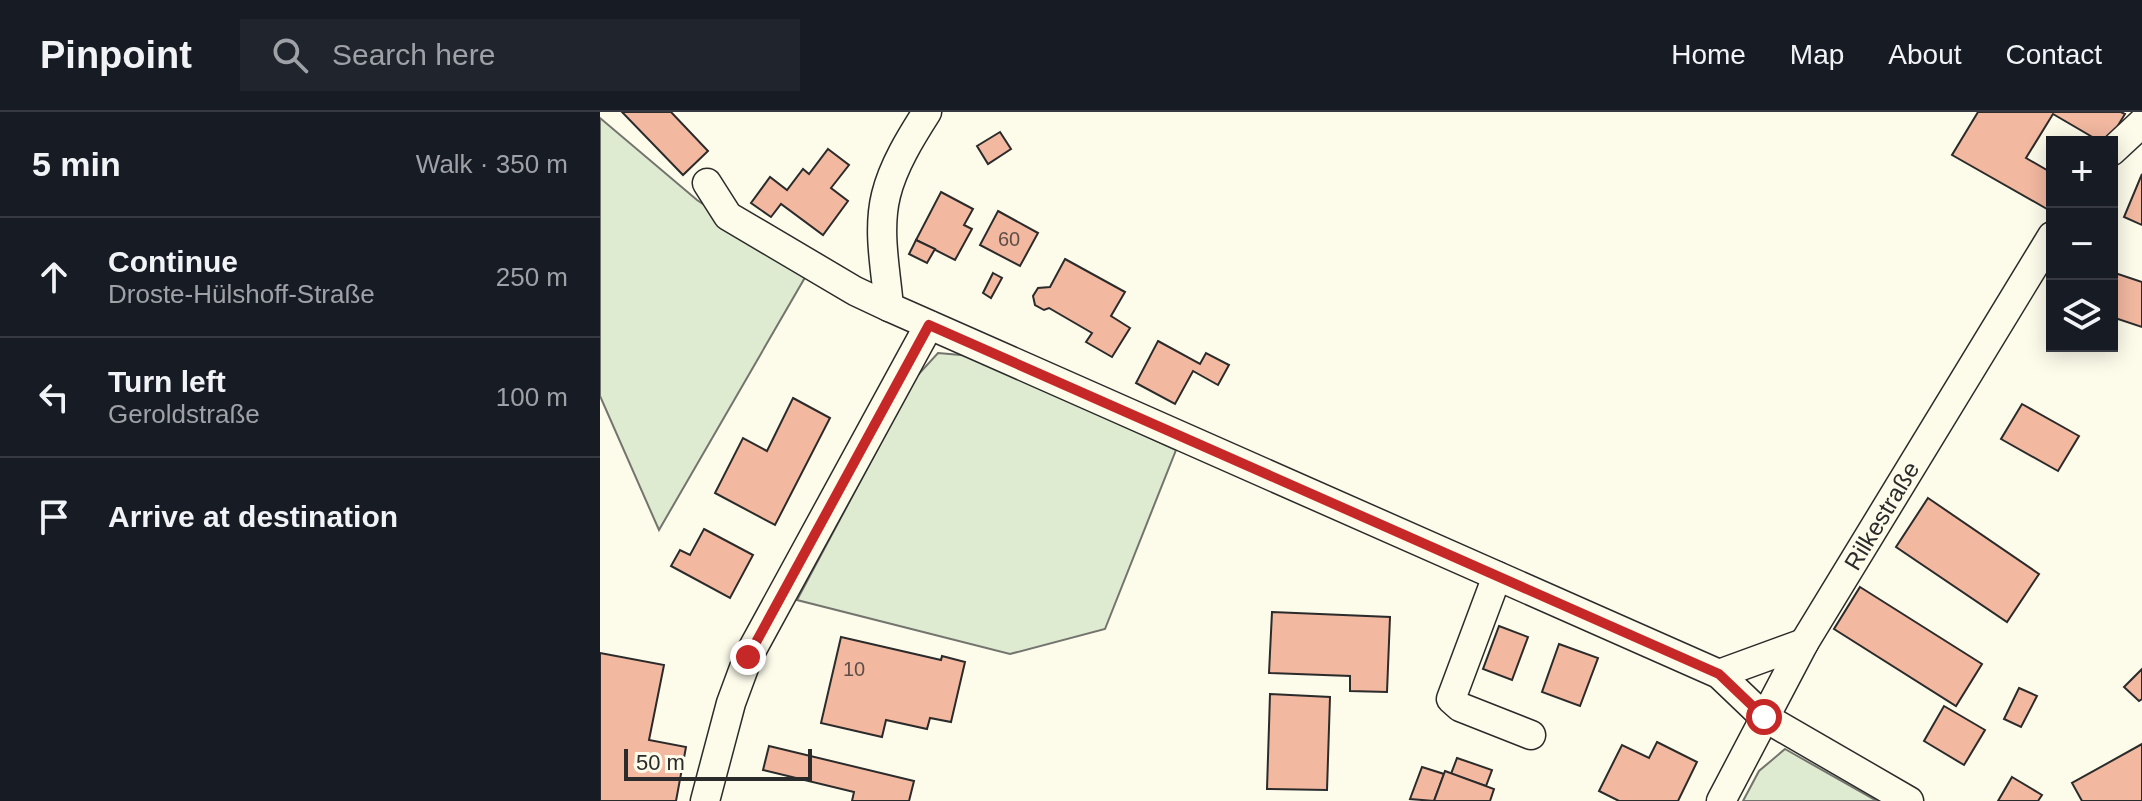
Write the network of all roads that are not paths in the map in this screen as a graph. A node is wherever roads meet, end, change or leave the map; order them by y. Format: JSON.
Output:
{"nodes":[{"id":1,"x":927,"y":112,"type":"edge"},
{"id":2,"x":2142,"y":123,"type":"edge"},
{"id":3,"x":2118,"y":145,"type":"edge"},
{"id":4,"x":707,"y":183,"type":"dead end"},
{"id":5,"x":2046,"y":246,"type":"edge"},
{"id":6,"x":889,"y":307,"type":"junction"},
{"id":7,"x":929,"y":325,"type":"junction"},
{"id":8,"x":1497,"y":576,"type":"junction"},
{"id":9,"x":1804,"y":643,"type":"junction"},
{"id":10,"x":1719,"y":674,"type":"junction"},
{"id":11,"x":1764,"y":717,"type":"junction"},
{"id":12,"x":1531,"y":735,"type":"dead end"},
{"id":13,"x":705,"y":801,"type":"edge"},
{"id":14,"x":1721,"y":801,"type":"edge"},
{"id":15,"x":1909,"y":801,"type":"edge"}],
"edges":[{"from":1,"to":6,"type":"street"},
{"from":2,"to":3,"type":"street"},
{"from":4,"to":6,"type":"street"},
{"from":5,"to":9,"type":"street","name":"Rilkestraße"},
{"from":6,"to":7,"type":"street"},
{"from":7,"to":8,"type":"street"},
{"from":7,"to":13,"type":"street"},
{"from":8,"to":10,"type":"street"},
{"from":8,"to":12,"type":"street"},
{"from":9,"to":10,"type":"street"},
{"from":9,"to":11,"type":"street","name":"Rilkestraße"},
{"from":10,"to":11,"type":"street"},
{"from":11,"to":14,"type":"street","name":"Rilkestraße"},
{"from":11,"to":15,"type":"street"}]}
